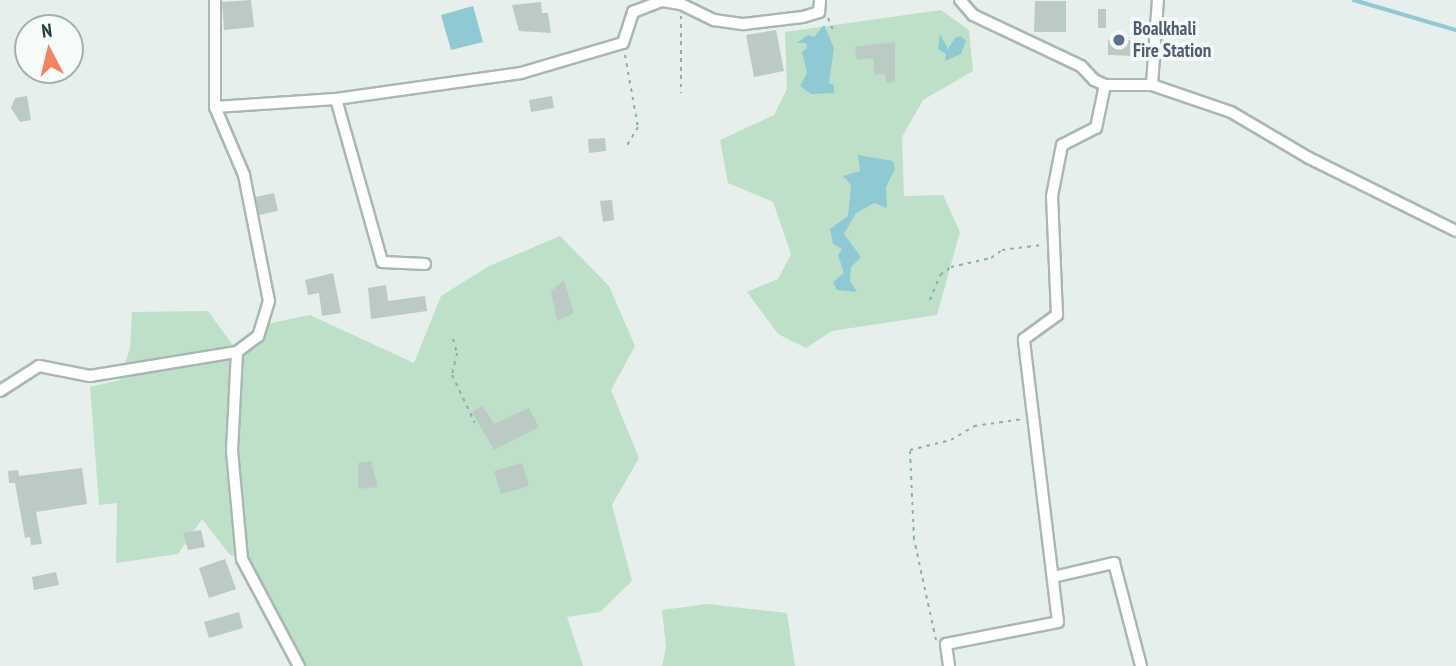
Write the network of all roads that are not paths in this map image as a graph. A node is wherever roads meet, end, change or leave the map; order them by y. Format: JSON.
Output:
{"nodes":[{"id":1,"x":215,"y":0,"type":"edge"},
{"id":2,"x":820,"y":0,"type":"edge"},
{"id":3,"x":960,"y":0,"type":"edge"},
{"id":4,"x":1158,"y":0,"type":"edge"},
{"id":5,"x":1105,"y":85,"type":"junction"},
{"id":6,"x":1152,"y":85,"type":"junction"},
{"id":7,"x":335,"y":99,"type":"junction"},
{"id":8,"x":215,"y":107,"type":"junction"},
{"id":9,"x":1456,"y":231,"type":"edge"},
{"id":10,"x":425,"y":264,"type":"dead end"},
{"id":11,"x":237,"y":352,"type":"junction"},
{"id":12,"x":0,"y":391,"type":"edge"},
{"id":13,"x":1053,"y":578,"type":"junction"},
{"id":14,"x":299,"y":666,"type":"edge"},
{"id":15,"x":949,"y":666,"type":"edge"},
{"id":16,"x":1141,"y":666,"type":"edge"}],
"edges":[{"from":1,"to":8,"type":"street"},
{"from":2,"to":7,"type":"street"},
{"from":3,"to":5,"type":"street"},
{"from":4,"to":6,"type":"street"},
{"from":5,"to":6,"type":"street"},
{"from":5,"to":13,"type":"street"},
{"from":6,"to":9,"type":"street"},
{"from":7,"to":8,"type":"street"},
{"from":7,"to":10,"type":"street"},
{"from":8,"to":11,"type":"street"},
{"from":11,"to":12,"type":"street"},
{"from":11,"to":14,"type":"street"},
{"from":13,"to":15,"type":"street"},
{"from":13,"to":16,"type":"street"}]}
